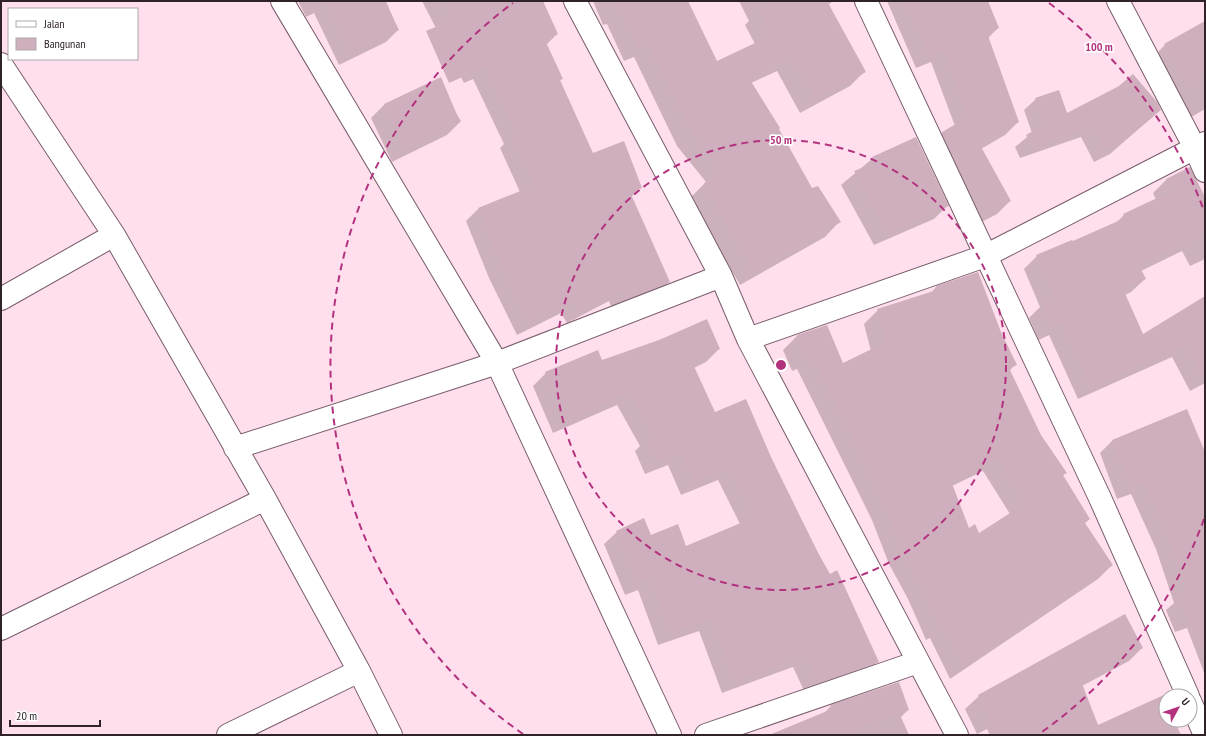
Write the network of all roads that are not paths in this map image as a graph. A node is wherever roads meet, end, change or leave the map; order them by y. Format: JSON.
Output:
{"nodes":[{"id":1,"x":282,"y":1,"type":"edge"},
{"id":2,"x":575,"y":1,"type":"edge"},
{"id":3,"x":866,"y":1,"type":"edge"},
{"id":4,"x":1118,"y":1,"type":"edge"},
{"id":5,"x":1,"y":64,"type":"edge"},
{"id":6,"x":1200,"y":145,"type":"edge"},
{"id":7,"x":1205,"y":171,"type":"edge"},
{"id":8,"x":114,"y":235,"type":"junction"},
{"id":9,"x":985,"y":256,"type":"junction"},
{"id":10,"x":721,"y":276,"type":"junction"},
{"id":11,"x":1,"y":298,"type":"edge"},
{"id":12,"x":748,"y":340,"type":"junction"},
{"id":13,"x":497,"y":363,"type":"junction"},
{"id":14,"x":235,"y":448,"type":"junction"},
{"id":15,"x":265,"y":500,"type":"junction"},
{"id":16,"x":4,"y":621,"type":"edge"},
{"id":17,"x":918,"y":662,"type":"junction"},
{"id":18,"x":359,"y":671,"type":"junction"},
{"id":19,"x":1184,"y":688,"type":"edge"},
{"id":20,"x":1198,"y":720,"type":"edge"},
{"id":21,"x":228,"y":735,"type":"edge"},
{"id":22,"x":391,"y":735,"type":"edge"},
{"id":23,"x":670,"y":735,"type":"edge"},
{"id":24,"x":706,"y":735,"type":"edge"},
{"id":25,"x":957,"y":735,"type":"edge"},
{"id":26,"x":1205,"y":735,"type":"edge"}],
"edges":[{"from":1,"to":13,"type":"street"},
{"from":2,"to":10,"type":"street"},
{"from":3,"to":9,"type":"street"},
{"from":4,"to":6,"type":"street"},
{"from":5,"to":8,"type":"street"},
{"from":6,"to":7,"type":"street"},
{"from":6,"to":9,"type":"street"},
{"from":8,"to":11,"type":"street"},
{"from":8,"to":14,"type":"street"},
{"from":9,"to":12,"type":"street"},
{"from":9,"to":19,"type":"street"},
{"from":10,"to":12,"type":"street"},
{"from":10,"to":13,"type":"street"},
{"from":12,"to":17,"type":"street"},
{"from":13,"to":14,"type":"street"},
{"from":13,"to":23,"type":"street"},
{"from":14,"to":15,"type":"street"},
{"from":15,"to":16,"type":"street"},
{"from":15,"to":18,"type":"street"},
{"from":17,"to":24,"type":"street"},
{"from":17,"to":25,"type":"street"},
{"from":18,"to":21,"type":"street"},
{"from":18,"to":22,"type":"street"},
{"from":20,"to":26,"type":"street"}]}
